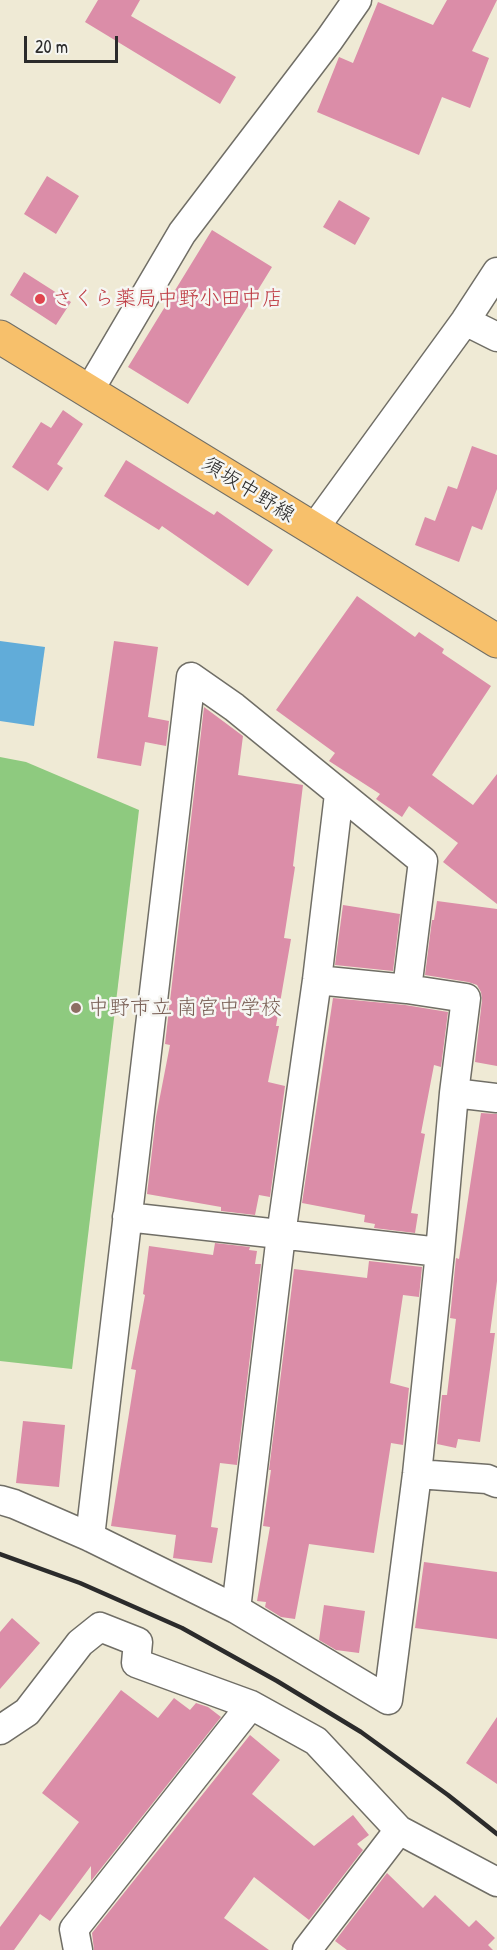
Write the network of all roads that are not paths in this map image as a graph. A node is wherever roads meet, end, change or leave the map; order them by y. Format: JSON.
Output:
{"nodes":[{"id":1,"x":357,"y":0,"type":"edge"},
{"id":2,"x":497,"y":272,"type":"edge"},
{"id":3,"x":465,"y":321,"type":"junction"},
{"id":4,"x":0,"y":337,"type":"edge"},
{"id":5,"x":497,"y":337,"type":"edge"},
{"id":6,"x":89,"y":391,"type":"junction"},
{"id":7,"x":313,"y":530,"type":"junction"},
{"id":8,"x":497,"y":641,"type":"edge"},
{"id":9,"x":339,"y":794,"type":"junction"},
{"id":10,"x":317,"y":980,"type":"junction"},
{"id":11,"x":407,"y":989,"type":"junction"},
{"id":12,"x":454,"y":1093,"type":"junction"},
{"id":13,"x":497,"y":1098,"type":"edge"},
{"id":14,"x":127,"y":1217,"type":"junction"},
{"id":15,"x":280,"y":1235,"type":"junction"},
{"id":16,"x":440,"y":1252,"type":"junction"},
{"id":17,"x":417,"y":1474,"type":"junction"},
{"id":18,"x":497,"y":1483,"type":"edge"},
{"id":19,"x":0,"y":1500,"type":"edge"},
{"id":20,"x":90,"y":1537,"type":"junction"},
{"id":21,"x":236,"y":1609,"type":"junction"},
{"id":22,"x":251,"y":1705,"type":"junction"},
{"id":23,"x":0,"y":1730,"type":"edge"},
{"id":24,"x":399,"y":1830,"type":"junction"},
{"id":25,"x":497,"y":1882,"type":"edge"},
{"id":26,"x":78,"y":1950,"type":"edge"},
{"id":27,"x":307,"y":1950,"type":"edge"}],
"edges":[{"from":1,"to":6,"type":"street"},
{"from":2,"to":3,"type":"street"},
{"from":3,"to":5,"type":"street"},
{"from":3,"to":7,"type":"street"},
{"from":4,"to":6,"type":"main road","name":"須坂中野線"},
{"from":6,"to":7,"type":"main road","name":"須坂中野線"},
{"from":7,"to":8,"type":"main road","name":"須坂中野線"},
{"from":9,"to":10,"type":"street"},
{"from":9,"to":11,"type":"street"},
{"from":9,"to":14,"type":"street"},
{"from":10,"to":11,"type":"street"},
{"from":10,"to":15,"type":"street"},
{"from":11,"to":12,"type":"street"},
{"from":12,"to":13,"type":"street"},
{"from":12,"to":16,"type":"street"},
{"from":14,"to":15,"type":"street"},
{"from":14,"to":20,"type":"street"},
{"from":15,"to":16,"type":"street"},
{"from":15,"to":21,"type":"street"},
{"from":16,"to":17,"type":"street"},
{"from":17,"to":18,"type":"street"},
{"from":17,"to":21,"type":"street"},
{"from":19,"to":20,"type":"street"},
{"from":20,"to":21,"type":"street"},
{"from":22,"to":23,"type":"street"},
{"from":22,"to":24,"type":"street"},
{"from":22,"to":26,"type":"street"},
{"from":24,"to":25,"type":"street"},
{"from":24,"to":27,"type":"street"}]}
